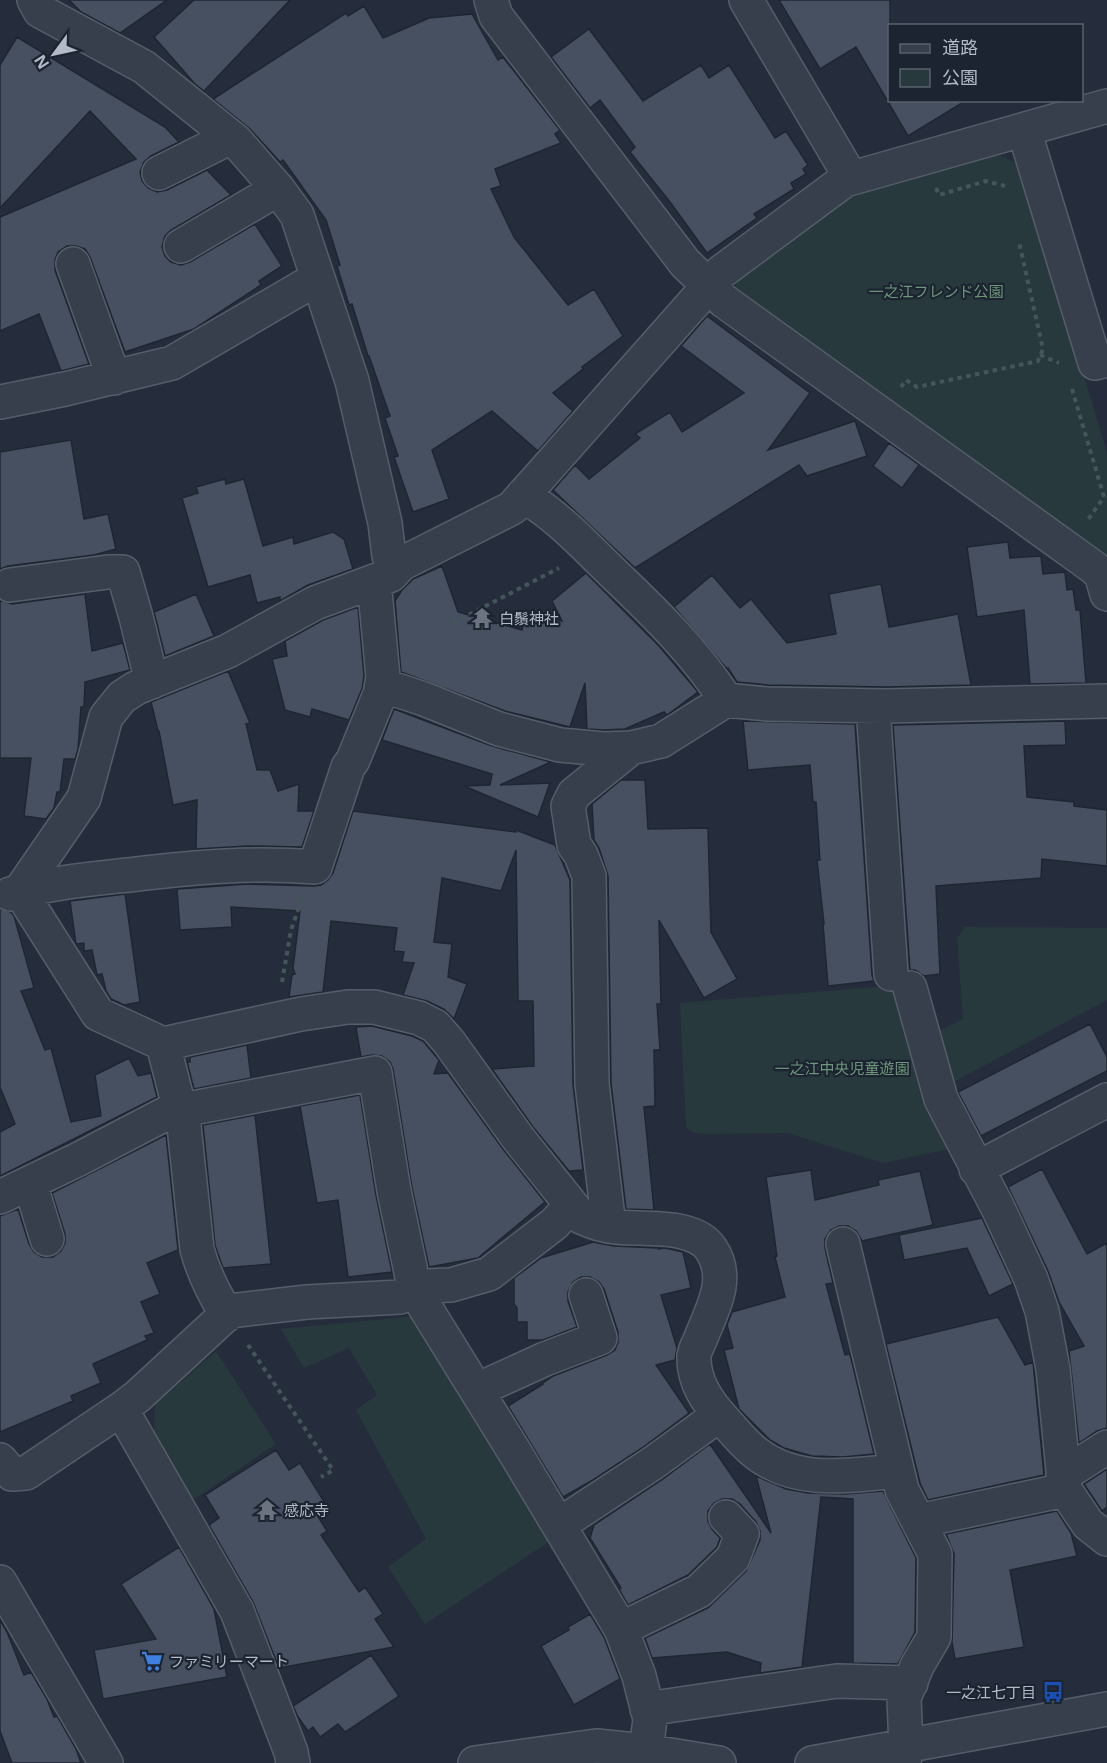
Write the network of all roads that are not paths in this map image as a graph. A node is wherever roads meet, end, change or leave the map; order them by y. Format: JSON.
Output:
{"nodes":[{"id":1,"x":34,"y":0,"type":"edge"},
{"id":2,"x":491,"y":0,"type":"edge"},
{"id":3,"x":746,"y":0,"type":"edge"},
{"id":4,"x":1107,"y":106,"type":"edge"},
{"id":5,"x":1024,"y":130,"type":"junction"},
{"id":6,"x":231,"y":138,"type":"junction"},
{"id":7,"x":159,"y":173,"type":"dead end"},
{"id":8,"x":851,"y":178,"type":"junction"},
{"id":9,"x":278,"y":189,"type":"junction"},
{"id":10,"x":180,"y":246,"type":"dead end"},
{"id":11,"x":73,"y":264,"type":"dead end"},
{"id":12,"x":318,"y":278,"type":"junction"},
{"id":13,"x":709,"y":287,"type":"junction"},
{"id":14,"x":1107,"y":360,"type":"edge"},
{"id":15,"x":114,"y":378,"type":"junction"},
{"id":16,"x":0,"y":402,"type":"edge"},
{"id":17,"x":523,"y":495,"type":"junction"},
{"id":18,"x":401,"y":564,"type":"junction"},
{"id":19,"x":374,"y":581,"type":"junction"},
{"id":20,"x":10,"y":585,"type":"dead end"},
{"id":21,"x":1107,"y":594,"type":"edge"},
{"id":22,"x":152,"y":682,"type":"junction"},
{"id":23,"x":382,"y":686,"type":"junction"},
{"id":24,"x":726,"y":700,"type":"junction"},
{"id":25,"x":1107,"y":701,"type":"edge"},
{"id":26,"x":873,"y":706,"type":"junction"},
{"id":27,"x":631,"y":748,"type":"junction"},
{"id":28,"x":10,"y":894,"type":"edge"},
{"id":29,"x":163,"y":1044,"type":"junction"},
{"id":30,"x":1107,"y":1100,"type":"edge"},
{"id":31,"x":180,"y":1110,"type":"junction"},
{"id":32,"x":976,"y":1169,"type":"junction"},
{"id":33,"x":30,"y":1183,"type":"junction"},
{"id":34,"x":0,"y":1197,"type":"edge"},
{"id":35,"x":571,"y":1206,"type":"junction"},
{"id":36,"x":609,"y":1226,"type":"junction"},
{"id":37,"x":47,"y":1239,"type":"dead end"},
{"id":38,"x":843,"y":1244,"type":"dead end"},
{"id":39,"x":415,"y":1291,"type":"junction"},
{"id":40,"x":586,"y":1295,"type":"dead end"},
{"id":41,"x":227,"y":1314,"type":"junction"},
{"id":42,"x":477,"y":1390,"type":"junction"},
{"id":43,"x":121,"y":1409,"type":"junction"},
{"id":44,"x":719,"y":1415,"type":"junction"},
{"id":45,"x":1107,"y":1447,"type":"edge"},
{"id":46,"x":4,"y":1470,"type":"edge"},
{"id":47,"x":897,"y":1471,"type":"junction"},
{"id":48,"x":1064,"y":1483,"type":"junction"},
{"id":49,"x":726,"y":1517,"type":"dead end"},
{"id":50,"x":918,"y":1521,"type":"junction"},
{"id":51,"x":559,"y":1525,"type":"junction"},
{"id":52,"x":1107,"y":1539,"type":"edge"},
{"id":53,"x":0,"y":1582,"type":"edge"},
{"id":54,"x":621,"y":1629,"type":"junction"},
{"id":55,"x":911,"y":1683,"type":"junction"},
{"id":56,"x":647,"y":1709,"type":"junction"},
{"id":57,"x":1107,"y":1709,"type":"edge"},
{"id":58,"x":646,"y":1751,"type":"junction"},
{"id":59,"x":905,"y":1755,"type":"edge"},
{"id":60,"x":106,"y":1763,"type":"edge"},
{"id":61,"x":293,"y":1763,"type":"edge"},
{"id":62,"x":475,"y":1763,"type":"edge"},
{"id":63,"x":719,"y":1763,"type":"edge"},
{"id":64,"x":812,"y":1763,"type":"edge"}],
"edges":[{"from":1,"to":6,"type":"street"},
{"from":2,"to":13,"type":"street"},
{"from":3,"to":8,"type":"street"},
{"from":4,"to":5,"type":"street"},
{"from":5,"to":8,"type":"street"},
{"from":5,"to":14,"type":"street"},
{"from":6,"to":7,"type":"street"},
{"from":6,"to":9,"type":"street"},
{"from":8,"to":13,"type":"street"},
{"from":9,"to":10,"type":"street"},
{"from":9,"to":12,"type":"street"},
{"from":11,"to":15,"type":"street"},
{"from":12,"to":15,"type":"street"},
{"from":12,"to":18,"type":"street"},
{"from":13,"to":17,"type":"street"},
{"from":13,"to":21,"type":"street"},
{"from":15,"to":16,"type":"street"},
{"from":17,"to":18,"type":"street"},
{"from":17,"to":24,"type":"street"},
{"from":18,"to":19,"type":"street"},
{"from":19,"to":22,"type":"street"},
{"from":19,"to":23,"type":"street"},
{"from":20,"to":22,"type":"street"},
{"from":22,"to":28,"type":"street"},
{"from":23,"to":27,"type":"street"},
{"from":23,"to":28,"type":"street"},
{"from":24,"to":26,"type":"street"},
{"from":24,"to":27,"type":"street"},
{"from":25,"to":26,"type":"street"},
{"from":26,"to":32,"type":"street"},
{"from":27,"to":36,"type":"street"},
{"from":28,"to":29,"type":"street"},
{"from":29,"to":31,"type":"street"},
{"from":29,"to":35,"type":"street"},
{"from":30,"to":32,"type":"street"},
{"from":31,"to":33,"type":"street"},
{"from":31,"to":39,"type":"street"},
{"from":31,"to":41,"type":"street"},
{"from":32,"to":48,"type":"street"},
{"from":33,"to":34,"type":"street"},
{"from":33,"to":37,"type":"street"},
{"from":35,"to":36,"type":"street"},
{"from":35,"to":39,"type":"street"},
{"from":36,"to":44,"type":"street"},
{"from":38,"to":47,"type":"street"},
{"from":39,"to":41,"type":"street"},
{"from":39,"to":42,"type":"street"},
{"from":40,"to":42,"type":"street"},
{"from":41,"to":43,"type":"street"},
{"from":42,"to":51,"type":"street"},
{"from":43,"to":46,"type":"street"},
{"from":43,"to":61,"type":"street"},
{"from":44,"to":47,"type":"street"},
{"from":44,"to":51,"type":"street"},
{"from":45,"to":48,"type":"street"},
{"from":47,"to":50,"type":"street"},
{"from":48,"to":50,"type":"street"},
{"from":48,"to":52,"type":"street"},
{"from":49,"to":54,"type":"street"},
{"from":50,"to":55,"type":"street"},
{"from":51,"to":54,"type":"street"},
{"from":53,"to":60,"type":"street"},
{"from":54,"to":56,"type":"street"},
{"from":55,"to":56,"type":"street"},
{"from":55,"to":59,"type":"street"},
{"from":56,"to":58,"type":"street"},
{"from":57,"to":59,"type":"street"},
{"from":58,"to":62,"type":"street"},
{"from":58,"to":63,"type":"street"},
{"from":59,"to":64,"type":"street"}]}
